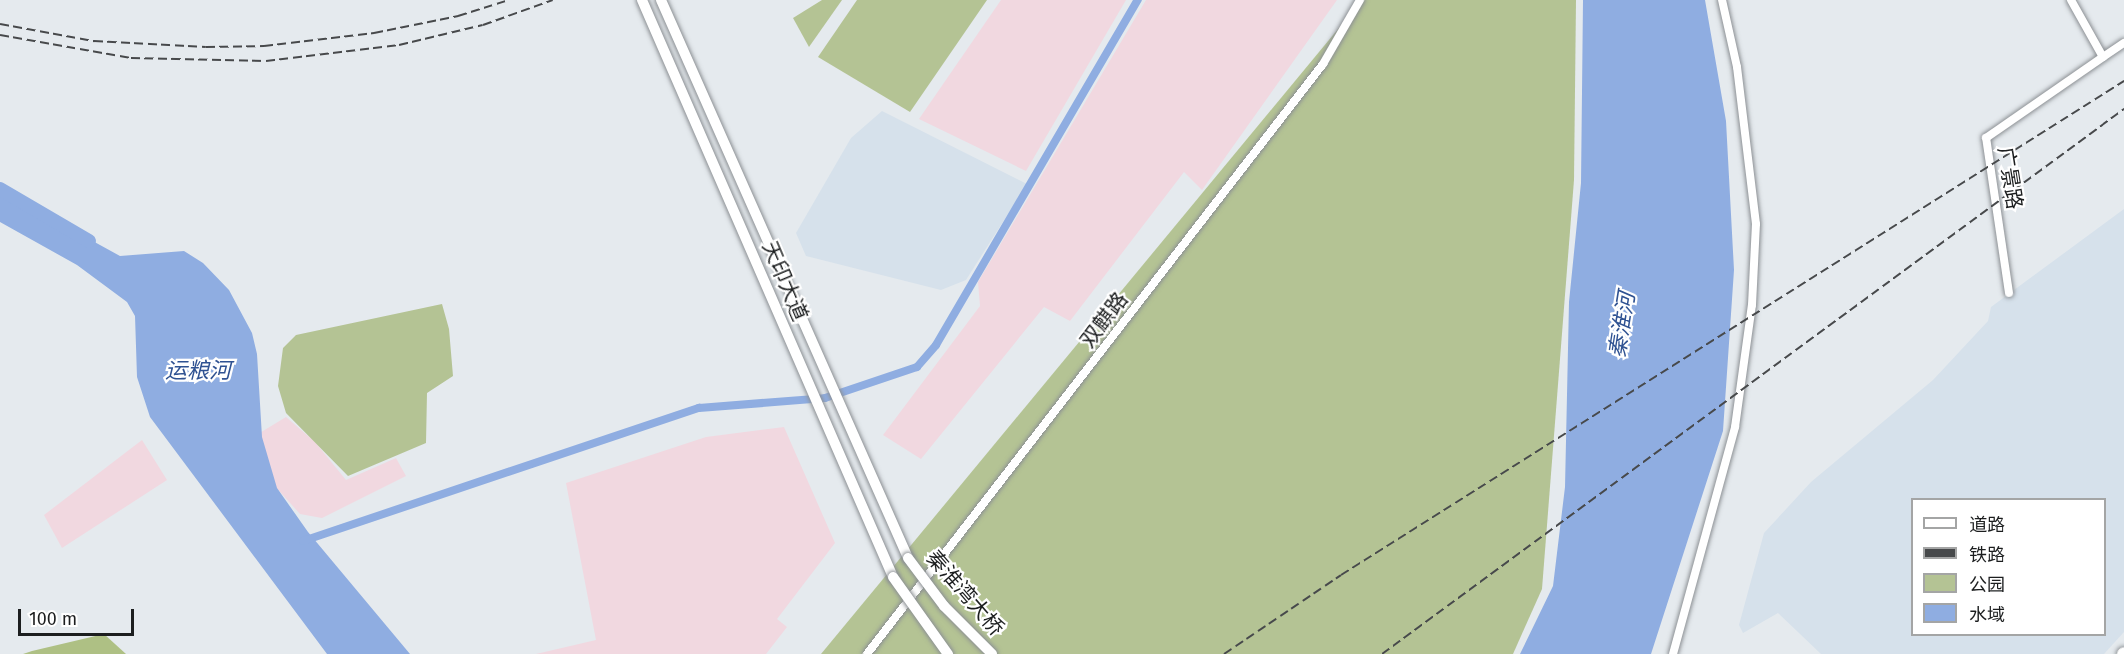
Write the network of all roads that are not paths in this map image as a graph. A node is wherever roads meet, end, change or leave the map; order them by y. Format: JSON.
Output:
{"nodes":[{"id":1,"x":642,"y":0,"type":"edge"},
{"id":2,"x":661,"y":0,"type":"edge"},
{"id":3,"x":1360,"y":0,"type":"edge"},
{"id":4,"x":1722,"y":0,"type":"edge"},
{"id":5,"x":2071,"y":0,"type":"edge"},
{"id":6,"x":2124,"y":43,"type":"edge"},
{"id":7,"x":2103,"y":57,"type":"junction"},
{"id":8,"x":2009,"y":293,"type":"dead end"},
{"id":9,"x":908,"y":558,"type":"joint"},
{"id":10,"x":867,"y":654,"type":"edge"},
{"id":11,"x":948,"y":654,"type":"edge"},
{"id":12,"x":992,"y":654,"type":"edge"},
{"id":13,"x":1673,"y":654,"type":"edge"}],
"edges":[{"from":1,"to":11,"type":"main road","name":"天印大道","bridge":true},
{"from":2,"to":9,"type":"main road","name":"天印大道"},
{"from":3,"to":10,"type":"street","name":"双麒路"},
{"from":4,"to":13,"type":"street"},
{"from":5,"to":7,"type":"street"},
{"from":6,"to":7,"type":"street","name":"广景路"},
{"from":7,"to":8,"type":"street","name":"广景路"},
{"from":9,"to":12,"type":"main road","name":"秦淮湾大桥","bridge":true}]}
